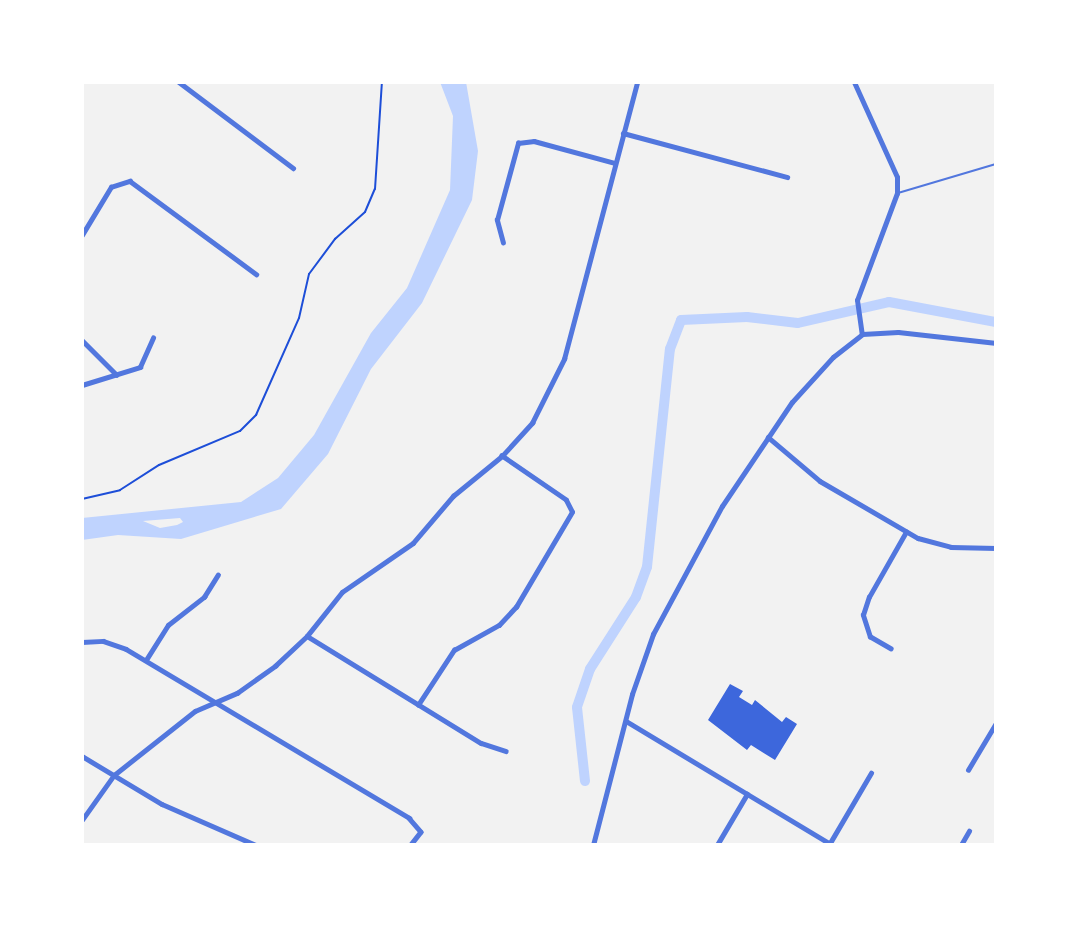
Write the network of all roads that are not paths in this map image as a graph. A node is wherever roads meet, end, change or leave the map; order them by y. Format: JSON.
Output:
{"nodes":[{"id":1,"x":179,"y":82,"type":"edge"},
{"id":2,"x":637,"y":82,"type":"edge"},
{"id":3,"x":854,"y":82,"type":"edge"},
{"id":4,"x":623,"y":133,"type":"junction"},
{"id":5,"x":615,"y":163,"type":"junction"},
{"id":6,"x":996,"y":164,"type":"edge"},
{"id":7,"x":293,"y":168,"type":"dead end"},
{"id":8,"x":787,"y":177,"type":"dead end"},
{"id":9,"x":897,"y":193,"type":"junction"},
{"id":10,"x":82,"y":235,"type":"edge"},
{"id":11,"x":503,"y":243,"type":"dead end"},
{"id":12,"x":256,"y":274,"type":"dead end"},
{"id":13,"x":862,"y":334,"type":"junction"},
{"id":14,"x":153,"y":338,"type":"dead end"},
{"id":15,"x":82,"y":340,"type":"edge"},
{"id":16,"x":996,"y":343,"type":"edge"},
{"id":17,"x":117,"y":375,"type":"junction"},
{"id":18,"x":82,"y":385,"type":"edge"},
{"id":19,"x":767,"y":436,"type":"junction"},
{"id":20,"x":502,"y":456,"type":"junction"},
{"id":21,"x":906,"y":532,"type":"junction"},
{"id":22,"x":996,"y":548,"type":"edge"},
{"id":23,"x":218,"y":575,"type":"dead end"},
{"id":24,"x":307,"y":636,"type":"junction"},
{"id":25,"x":82,"y":642,"type":"edge"},
{"id":26,"x":891,"y":649,"type":"dead end"},
{"id":27,"x":146,"y":660,"type":"junction"},
{"id":28,"x":215,"y":701,"type":"junction"},
{"id":29,"x":418,"y":705,"type":"junction"},
{"id":30,"x":625,"y":721,"type":"junction"},
{"id":31,"x":996,"y":723,"type":"edge"},
{"id":32,"x":506,"y":751,"type":"dead end"},
{"id":33,"x":82,"y":756,"type":"edge"},
{"id":34,"x":968,"y":770,"type":"dead end"},
{"id":35,"x":871,"y":773,"type":"dead end"},
{"id":36,"x":114,"y":775,"type":"junction"},
{"id":37,"x":747,"y":794,"type":"junction"},
{"id":38,"x":82,"y":820,"type":"edge"},
{"id":39,"x":969,"y":831,"type":"dead end"},
{"id":40,"x":831,"y":844,"type":"edge"},
{"id":41,"x":256,"y":845,"type":"edge"},
{"id":42,"x":411,"y":845,"type":"edge"},
{"id":43,"x":593,"y":845,"type":"edge"},
{"id":44,"x":716,"y":845,"type":"edge"},
{"id":45,"x":961,"y":845,"type":"edge"}],
"edges":[{"from":1,"to":7,"type":"street"},
{"from":2,"to":4,"type":"street"},
{"from":3,"to":9,"type":"street"},
{"from":4,"to":5,"type":"street"},
{"from":4,"to":8,"type":"street"},
{"from":5,"to":11,"type":"street"},
{"from":5,"to":20,"type":"street"},
{"from":6,"to":9,"type":"lane"},
{"from":9,"to":13,"type":"street"},
{"from":10,"to":12,"type":"street"},
{"from":13,"to":16,"type":"street"},
{"from":13,"to":19,"type":"street"},
{"from":14,"to":17,"type":"street"},
{"from":15,"to":17,"type":"street"},
{"from":17,"to":18,"type":"street"},
{"from":19,"to":21,"type":"street"},
{"from":19,"to":30,"type":"street"},
{"from":20,"to":24,"type":"street"},
{"from":20,"to":29,"type":"street"},
{"from":21,"to":22,"type":"street"},
{"from":21,"to":26,"type":"street"},
{"from":23,"to":27,"type":"street"},
{"from":24,"to":28,"type":"street"},
{"from":24,"to":29,"type":"street"},
{"from":25,"to":27,"type":"street"},
{"from":27,"to":28,"type":"street"},
{"from":28,"to":36,"type":"street"},
{"from":28,"to":42,"type":"street"},
{"from":29,"to":32,"type":"street"},
{"from":30,"to":37,"type":"street"},
{"from":30,"to":43,"type":"street"},
{"from":31,"to":34,"type":"street"},
{"from":33,"to":36,"type":"street"},
{"from":35,"to":40,"type":"street"},
{"from":36,"to":38,"type":"street"},
{"from":36,"to":41,"type":"street"},
{"from":37,"to":40,"type":"street"},
{"from":37,"to":44,"type":"street"},
{"from":39,"to":45,"type":"street"}]}
